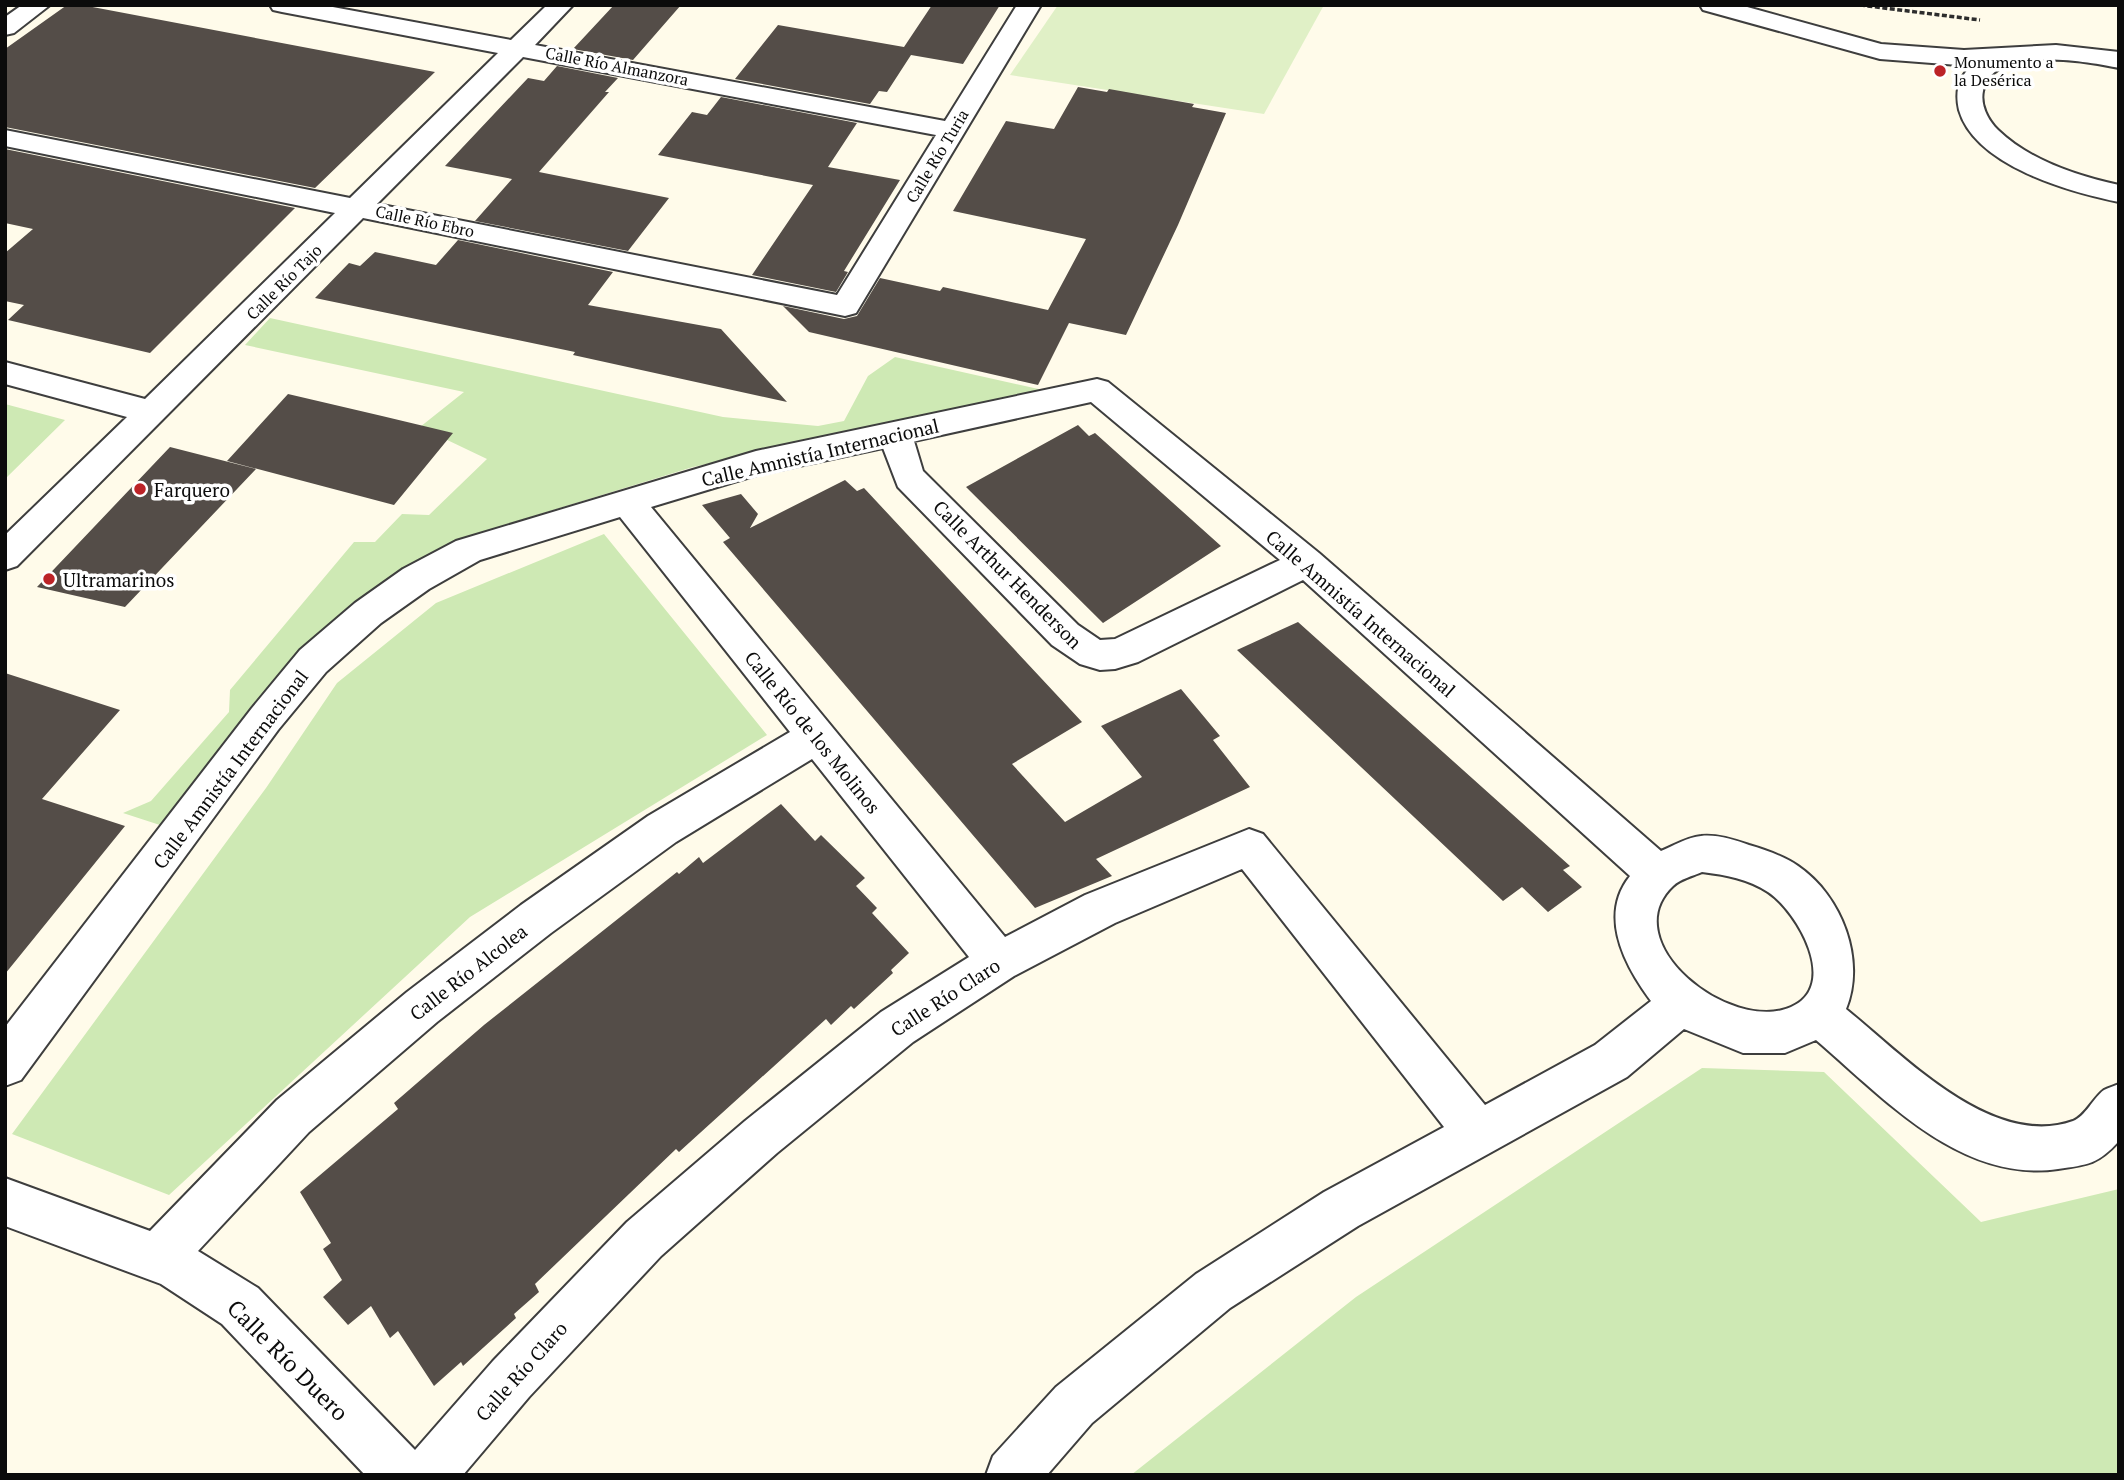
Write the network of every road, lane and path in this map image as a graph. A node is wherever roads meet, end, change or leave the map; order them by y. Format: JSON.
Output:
{"nodes":[{"id":1,"x":11,"y":5,"type":"edge"},
{"id":2,"x":38,"y":5,"type":"edge"},
{"id":3,"x":282,"y":5,"type":"edge"},
{"id":4,"x":561,"y":5,"type":"edge"},
{"id":5,"x":1029,"y":5,"type":"edge"},
{"id":6,"x":1712,"y":5,"type":"edge"},
{"id":7,"x":5,"y":9,"type":"edge"},
{"id":8,"x":5,"y":28,"type":"edge"},
{"id":9,"x":521,"y":47,"type":"junction"},
{"id":10,"x":1880,"y":51,"type":"junction"},
{"id":11,"x":2004,"y":58,"type":"junction"},
{"id":12,"x":2119,"y":60,"type":"edge"},
{"id":13,"x":1972,"y":109,"type":"junction"},
{"id":14,"x":953,"y":130,"type":"junction"},
{"id":15,"x":5,"y":138,"type":"edge"},
{"id":16,"x":2119,"y":194,"type":"edge"},
{"id":17,"x":359,"y":207,"type":"junction"},
{"id":18,"x":845,"y":306,"type":"joint"},
{"id":19,"x":5,"y":373,"type":"edge"},
{"id":20,"x":152,"y":412,"type":"junction"},
{"id":21,"x":896,"y":433,"type":"junction"},
{"id":22,"x":627,"y":502,"type":"junction"},
{"id":23,"x":5,"y":557,"type":"edge"},
{"id":24,"x":1307,"y":563,"type":"junction"},
{"id":25,"x":817,"y":736,"type":"junction"},
{"id":26,"x":1655,"y":872,"type":"junction"},
{"id":27,"x":999,"y":962,"type":"junction"},
{"id":28,"x":1681,"y":1004,"type":"junction"},
{"id":29,"x":1819,"y":1014,"type":"junction"},
{"id":30,"x":5,"y":1064,"type":"edge"},
{"id":31,"x":2119,"y":1107,"type":"edge"},
{"id":32,"x":1478,"y":1133,"type":"junction"},
{"id":33,"x":5,"y":1202,"type":"edge"},
{"id":34,"x":158,"y":1258,"type":"junction"},
{"id":35,"x":402,"y":1475,"type":"edge"},
{"id":36,"x":428,"y":1475,"type":"edge"},
{"id":37,"x":1012,"y":1475,"type":"edge"}],
"edges":[{"from":1,"to":7,"type":"street"},
{"from":2,"to":8,"type":"street"},
{"from":3,"to":9,"type":"street","name":"Calle Río Almanzora"},
{"from":4,"to":9,"type":"street","name":"Calle Río Tajo"},
{"from":5,"to":14,"type":"street","name":"Calle Río Turia"},
{"from":6,"to":10,"type":"street"},
{"from":9,"to":14,"type":"street","name":"Calle Río Almanzora"},
{"from":9,"to":17,"type":"street","name":"Calle Río Tajo"},
{"from":10,"to":11,"type":"street"},
{"from":10,"to":13,"type":"street"},
{"from":11,"to":12,"type":"street"},
{"from":11,"to":13,"type":"street"},
{"from":13,"to":16,"type":"street"},
{"from":14,"to":18,"type":"street","name":"Calle Río Turia"},
{"from":15,"to":17,"type":"street","name":"Calle Río Ebro"},
{"from":17,"to":18,"type":"street","name":"Calle Río Ebro"},
{"from":17,"to":20,"type":"street","name":"Calle Río Tajo"},
{"from":19,"to":20,"type":"street"},
{"from":20,"to":23,"type":"street","name":"Calle Río Tajo"},
{"from":21,"to":22,"type":"street","name":"Calle Amnistía Internacional"},
{"from":21,"to":24,"type":"street","name":"Calle Amnistía Internacional"},
{"from":21,"to":24,"type":"street","name":"Calle Arthur Henderson"},
{"from":22,"to":25,"type":"street","name":"Calle Río de los Molinos"},
{"from":22,"to":30,"type":"street","name":"Calle Amnistía Internacional"},
{"from":24,"to":26,"type":"street","name":"Calle Amnistía Internacional"},
{"from":25,"to":27,"type":"street","name":"Calle Río de los Molinos"},
{"from":25,"to":34,"type":"street","name":"Calle Río Alcolea"},
{"from":26,"to":28,"type":"street"},
{"from":26,"to":29,"type":"street"},
{"from":27,"to":32,"type":"street","name":"Calle Río Claro"},
{"from":27,"to":36,"type":"street","name":"Calle Río Claro"},
{"from":28,"to":29,"type":"street"},
{"from":28,"to":32,"type":"street"},
{"from":29,"to":31,"type":"street"},
{"from":32,"to":37,"type":"street"},
{"from":33,"to":34,"type":"street","name":"Calle Río Duero"},
{"from":34,"to":35,"type":"street","name":"Calle Río Duero"}]}
